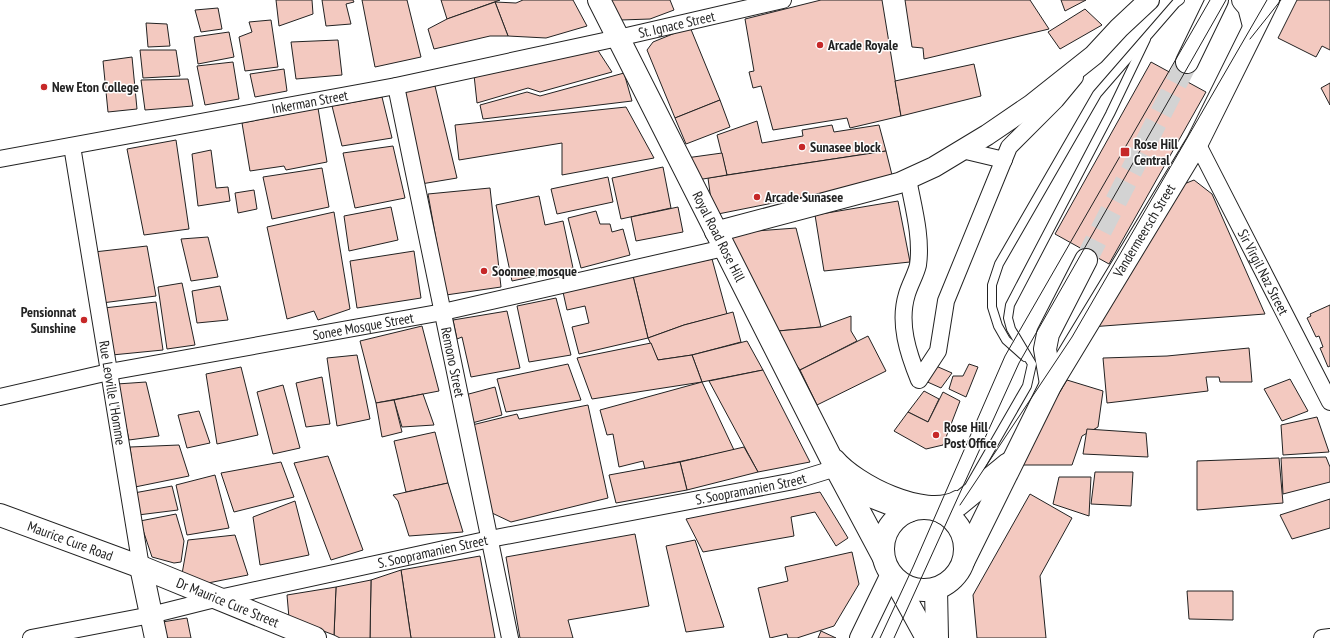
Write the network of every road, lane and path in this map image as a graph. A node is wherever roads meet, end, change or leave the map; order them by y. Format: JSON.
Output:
{"nodes":[{"id":1,"x":598,"y":0,"type":"edge"},
{"id":2,"x":783,"y":0,"type":"edge"},
{"id":3,"x":1149,"y":0,"type":"edge"},
{"id":4,"x":1180,"y":0,"type":"edge"},
{"id":5,"x":1217,"y":0,"type":"edge"},
{"id":6,"x":1243,"y":0,"type":"edge"},
{"id":7,"x":1268,"y":0,"type":"edge"},
{"id":8,"x":1254,"y":26,"type":"junction"},
{"id":9,"x":618,"y":38,"type":"junction"},
{"id":10,"x":1146,"y":39,"type":"junction"},
{"id":11,"x":1094,"y":55,"type":"junction"},
{"id":12,"x":1187,"y":62,"type":"tunnel mouth"},
{"id":13,"x":396,"y":86,"type":"junction"},
{"id":14,"x":1197,"y":143,"type":"junction"},
{"id":15,"x":72,"y":146,"type":"junction"},
{"id":16,"x":962,"y":150,"type":"junction"},
{"id":17,"x":0,"y":159,"type":"edge"},
{"id":18,"x":1004,"y":160,"type":"junction"},
{"id":19,"x":908,"y":179,"type":"junction"},
{"id":20,"x":720,"y":240,"type":"junction"},
{"id":21,"x":1086,"y":260,"type":"tunnel mouth"},
{"id":22,"x":443,"y":312,"type":"junction"},
{"id":23,"x":1032,"y":364,"type":"junction"},
{"id":24,"x":109,"y":372,"type":"junction"},
{"id":25,"x":1051,"y":384,"type":"junction"},
{"id":26,"x":0,"y":397,"type":"edge"},
{"id":27,"x":1330,"y":402,"type":"edge"},
{"id":28,"x":817,"y":430,"type":"junction"},
{"id":29,"x":1015,"y":458,"type":"junction"},
{"id":30,"x":838,"y":470,"type":"junction"},
{"id":31,"x":909,"y":511,"type":"junction"},
{"id":32,"x":944,"y":512,"type":"junction"},
{"id":33,"x":0,"y":515,"type":"edge"},
{"id":34,"x":490,"y":539,"type":"junction"},
{"id":35,"x":964,"y":560,"type":"junction"},
{"id":36,"x":141,"y":567,"type":"junction"},
{"id":37,"x":889,"y":569,"type":"junction"},
{"id":38,"x":936,"y":589,"type":"junction"},
{"id":39,"x":219,"y":598,"type":"junction"},
{"id":40,"x":151,"y":616,"type":"junction"},
{"id":41,"x":1330,"y":637,"type":"edge"},
{"id":42,"x":31,"y":638,"type":"edge"},
{"id":43,"x":156,"y":638,"type":"edge"},
{"id":44,"x":315,"y":638,"type":"edge"},
{"id":45,"x":510,"y":638,"type":"edge"},
{"id":46,"x":860,"y":638,"type":"edge"},
{"id":47,"x":927,"y":638,"type":"edge"},
{"id":48,"x":937,"y":638,"type":"edge"},
{"id":49,"x":1322,"y":638,"type":"edge"}],
"edges":[{"from":1,"to":9,"type":"main road","name":"Royal Road Rose Hill"},
{"from":2,"to":9,"type":"street","name":"St. Ignace Street"},
{"from":3,"to":11,"type":"street"},
{"from":4,"to":10,"type":"lane"},
{"from":5,"to":12,"type":"main road"},
{"from":6,"to":8,"type":"main road"},
{"from":7,"to":8,"type":"main road","name":"Vandermeersch Street"},
{"from":8,"to":14,"type":"main road","name":"Vandermeersch Street"},
{"from":9,"to":13,"type":"street","name":"Inkerman Street"},
{"from":9,"to":20,"type":"main road","name":"Royal Road Rose Hill"},
{"from":10,"to":23,"type":"lane"},
{"from":10,"to":23,"type":"lane"},
{"from":11,"to":16,"type":"street"},
{"from":11,"to":18,"type":"street"},
{"from":13,"to":15,"type":"street","name":"Inkerman Street"},
{"from":13,"to":22,"type":"street","name":"Remono Street"},
{"from":14,"to":25,"type":"main road","name":"Vandermeersch Street"},
{"from":14,"to":27,"type":"street","name":"Sir Virgil Naz Street"},
{"from":15,"to":17,"type":"street","name":"Inkerman Street"},
{"from":15,"to":24,"type":"street","name":"Rue Leoville l'Homme"},
{"from":16,"to":18,"type":"street"},
{"from":16,"to":19,"type":"street"},
{"from":18,"to":19,"type":"street"},
{"from":19,"to":20,"type":"street"},
{"from":20,"to":22,"type":"street","name":"Sonee Mosque Street"},
{"from":20,"to":28,"type":"main road","name":"Royal Road Rose Hill"},
{"from":21,"to":25,"type":"main road"},
{"from":22,"to":24,"type":"street","name":"Sonee Mosque Street"},
{"from":22,"to":34,"type":"street","name":"Remono Street"},
{"from":23,"to":25,"type":"lane"},
{"from":23,"to":28,"type":"lane"},
{"from":24,"to":26,"type":"street","name":"Sonee Mosque Street"},
{"from":24,"to":36,"type":"street","name":"Rue Leoville l'Homme"},
{"from":25,"to":29,"type":"main road","name":"Vandermeersch Street"},
{"from":28,"to":30,"type":"main road","name":"Royal Road Rose Hill"},
{"from":29,"to":32,"type":"main road"},
{"from":29,"to":35,"type":"main road","name":"Vandermeersch Street"},
{"from":30,"to":31,"type":"main road","name":"Royal Road Rose Hill"},
{"from":30,"to":34,"type":"street","name":"S. Soopramanien Street"},
{"from":30,"to":37,"type":"main road","name":"Royal Road Rose Hill"},
{"from":31,"to":32,"type":"main road"},
{"from":31,"to":37,"type":"main road"},
{"from":32,"to":35,"type":"main road"},
{"from":33,"to":36,"type":"main road","name":"Maurice Cure Road"},
{"from":34,"to":39,"type":"street","name":"S. Soopramanien Street"},
{"from":34,"to":45,"type":"street","name":"Remono Street"},
{"from":35,"to":38,"type":"main road"},
{"from":36,"to":39,"type":"main road","name":"Dr Maurice Cure Street"},
{"from":36,"to":40,"type":"main road","name":"Rue Leoville l'Homme"},
{"from":37,"to":38,"type":"main road"},
{"from":37,"to":46,"type":"street"},
{"from":37,"to":47,"type":"main road","name":"Royal Road Rose Hill"},
{"from":38,"to":48,"type":"main road"},
{"from":39,"to":40,"type":"street","name":"S. Soopramanien Street"},
{"from":39,"to":44,"type":"main road","name":"Dr Maurice Cure Street"},
{"from":40,"to":42,"type":"street","name":"S. Soopramanien Street"},
{"from":40,"to":43,"type":"main road","name":"Rue Leoville l'Homme"},
{"from":41,"to":49,"type":"street"}]}
